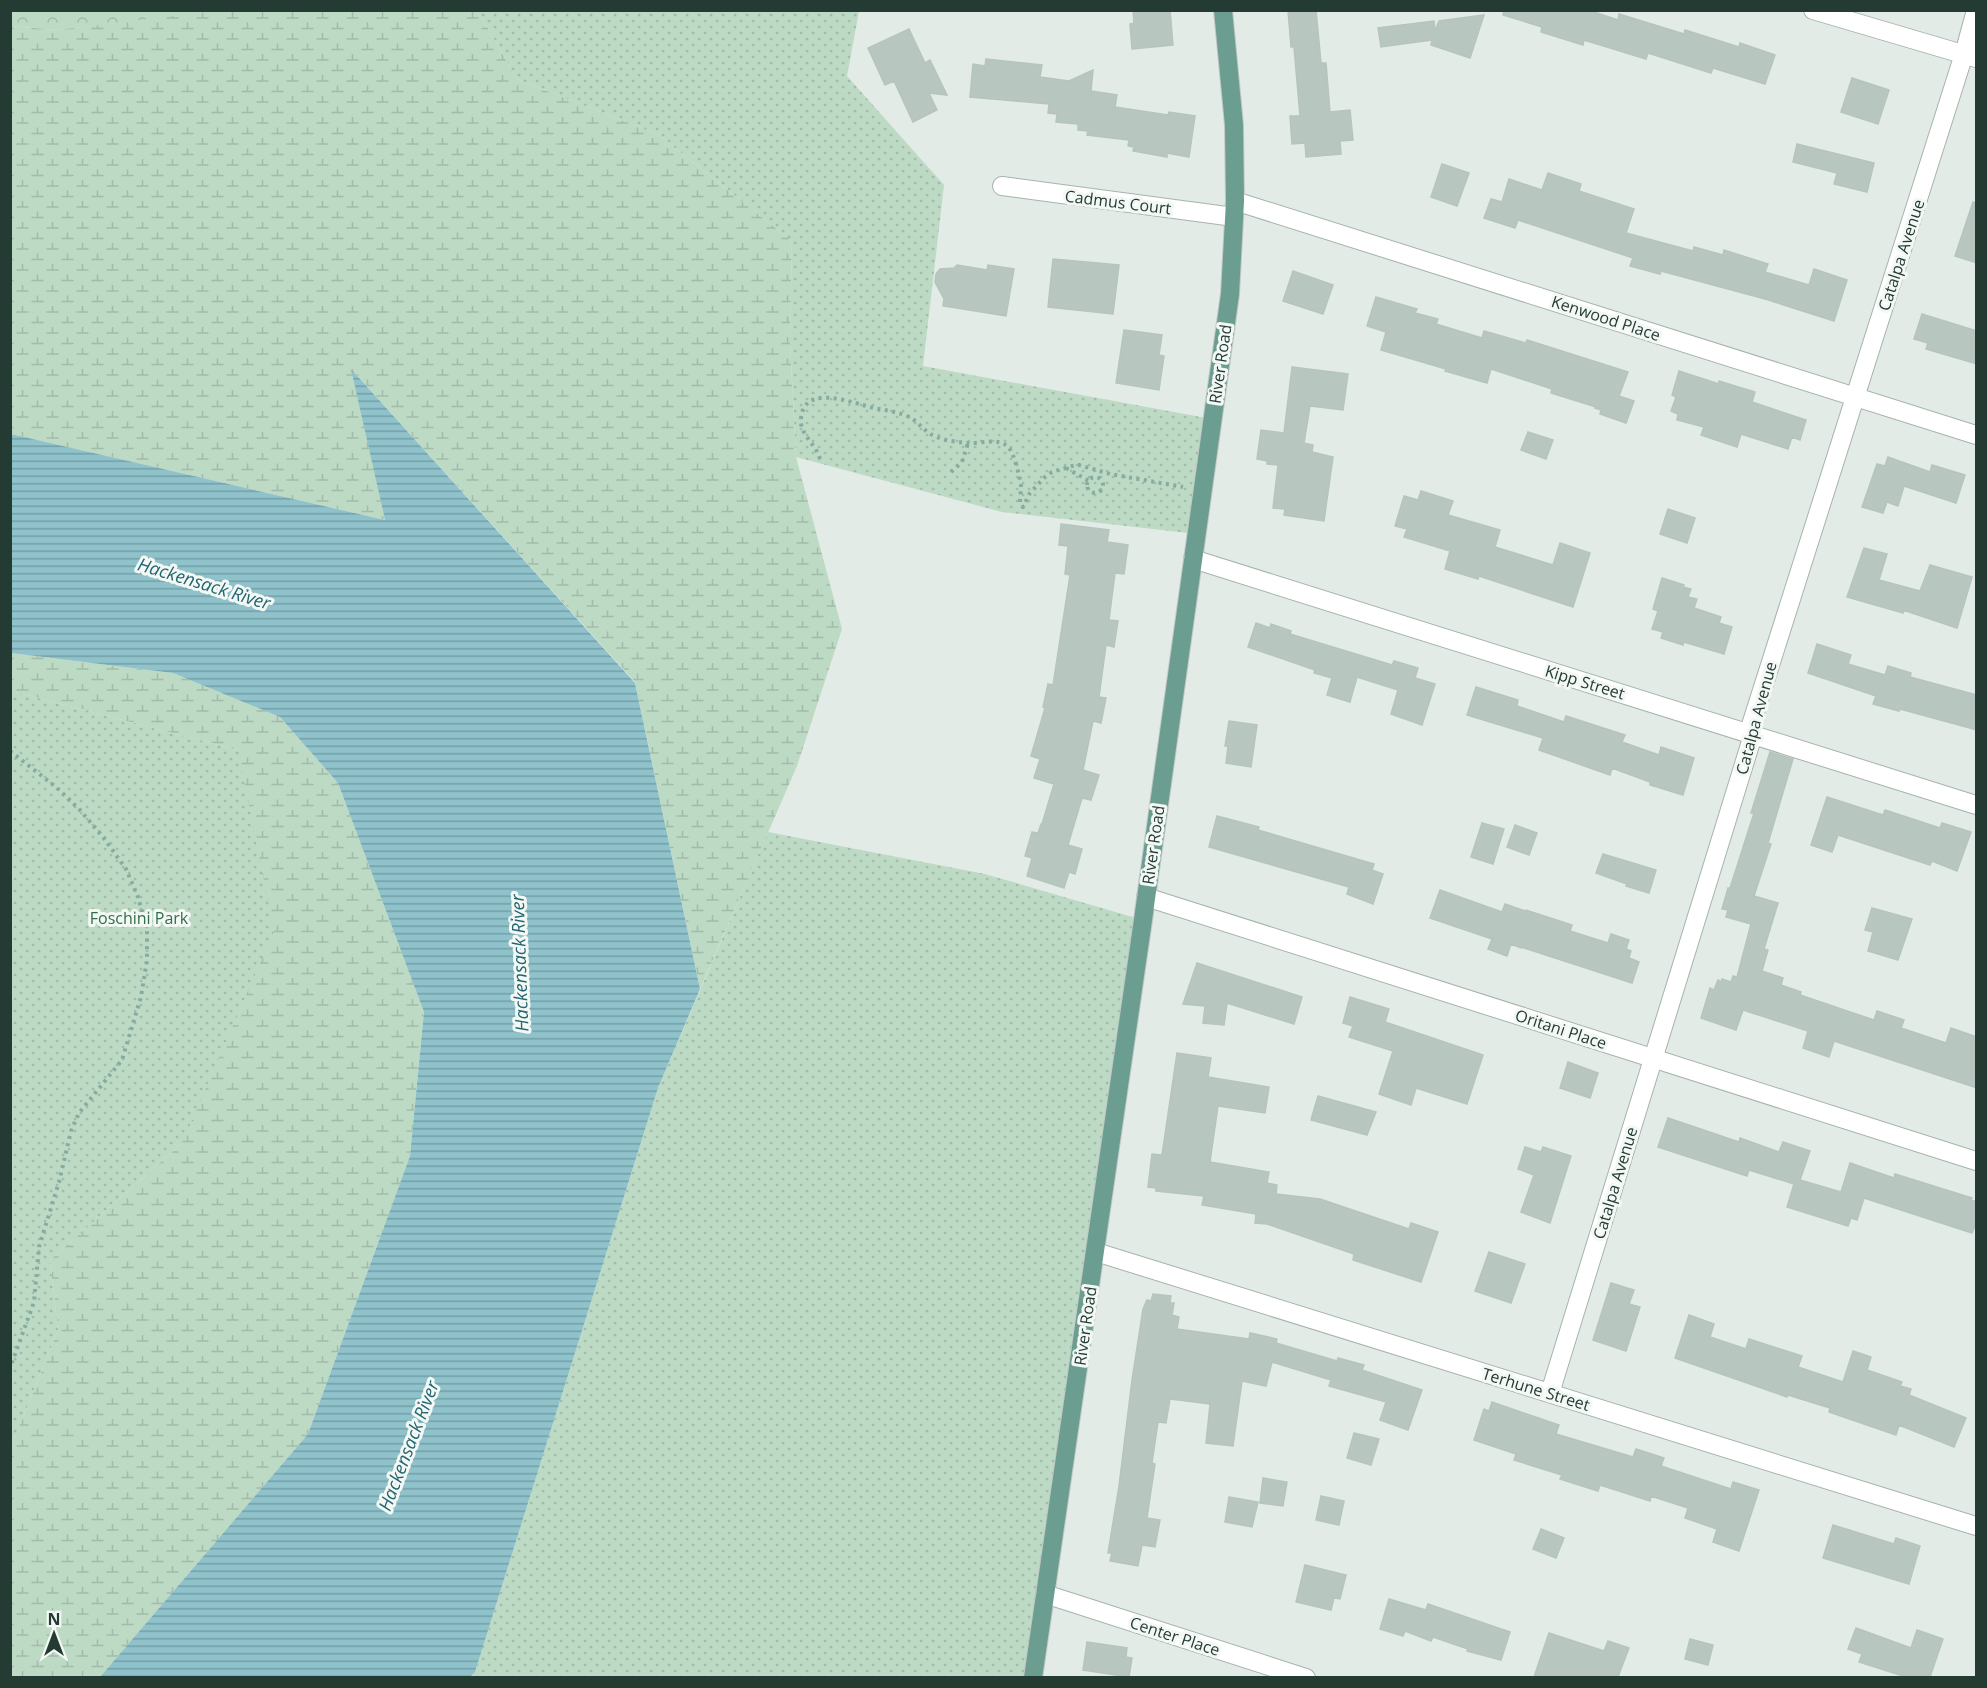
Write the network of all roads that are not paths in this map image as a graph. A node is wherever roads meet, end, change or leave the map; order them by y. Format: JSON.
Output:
{"nodes":[{"id":1,"x":1223,"y":10,"type":"edge"},
{"id":2,"x":1813,"y":10,"type":"edge"},
{"id":3,"x":1977,"y":10,"type":"edge"},
{"id":4,"x":1970,"y":56,"type":"edge"},
{"id":5,"x":1002,"y":186,"type":"dead end"},
{"id":6,"x":1235,"y":209,"type":"junction"},
{"id":7,"x":1856,"y":397,"type":"junction"},
{"id":8,"x":1977,"y":435,"type":"edge"},
{"id":9,"x":1193,"y":559,"type":"junction"},
{"id":10,"x":1753,"y":735,"type":"junction"},
{"id":11,"x":1977,"y":805,"type":"edge"},
{"id":12,"x":1146,"y":897,"type":"junction"},
{"id":13,"x":1653,"y":1059,"type":"junction"},
{"id":14,"x":1977,"y":1161,"type":"edge"},
{"id":15,"x":1095,"y":1252,"type":"junction"},
{"id":16,"x":1550,"y":1393,"type":"junction"},
{"id":17,"x":1977,"y":1526,"type":"edge"},
{"id":18,"x":1045,"y":1594,"type":"junction"},
{"id":19,"x":1033,"y":1677,"type":"edge"},
{"id":20,"x":1306,"y":1677,"type":"edge"}],
"edges":[{"from":1,"to":6,"type":"main road","name":"River Road"},
{"from":2,"to":4,"type":"street"},
{"from":3,"to":4,"type":"street","name":"Catalpa Avenue"},
{"from":4,"to":7,"type":"street","name":"Catalpa Avenue"},
{"from":5,"to":6,"type":"street","name":"Cadmus Court"},
{"from":6,"to":7,"type":"street","name":"Kenwood Place"},
{"from":6,"to":9,"type":"main road","name":"River Road"},
{"from":7,"to":8,"type":"street","name":"Kenwood Place"},
{"from":7,"to":10,"type":"street","name":"Catalpa Avenue"},
{"from":9,"to":10,"type":"street","name":"Kipp Street"},
{"from":9,"to":12,"type":"main road","name":"River Road"},
{"from":10,"to":11,"type":"street","name":"Kipp Street"},
{"from":10,"to":13,"type":"street","name":"Catalpa Avenue"},
{"from":12,"to":13,"type":"street","name":"Oritani Place"},
{"from":12,"to":15,"type":"main road","name":"River Road"},
{"from":13,"to":14,"type":"street","name":"Oritani Place"},
{"from":13,"to":16,"type":"street","name":"Catalpa Avenue"},
{"from":15,"to":16,"type":"street","name":"Terhune Street"},
{"from":15,"to":18,"type":"main road","name":"River Road"},
{"from":16,"to":17,"type":"street","name":"Terhune Street"},
{"from":18,"to":19,"type":"main road","name":"River Road"},
{"from":18,"to":20,"type":"street","name":"Center Place"}]}
